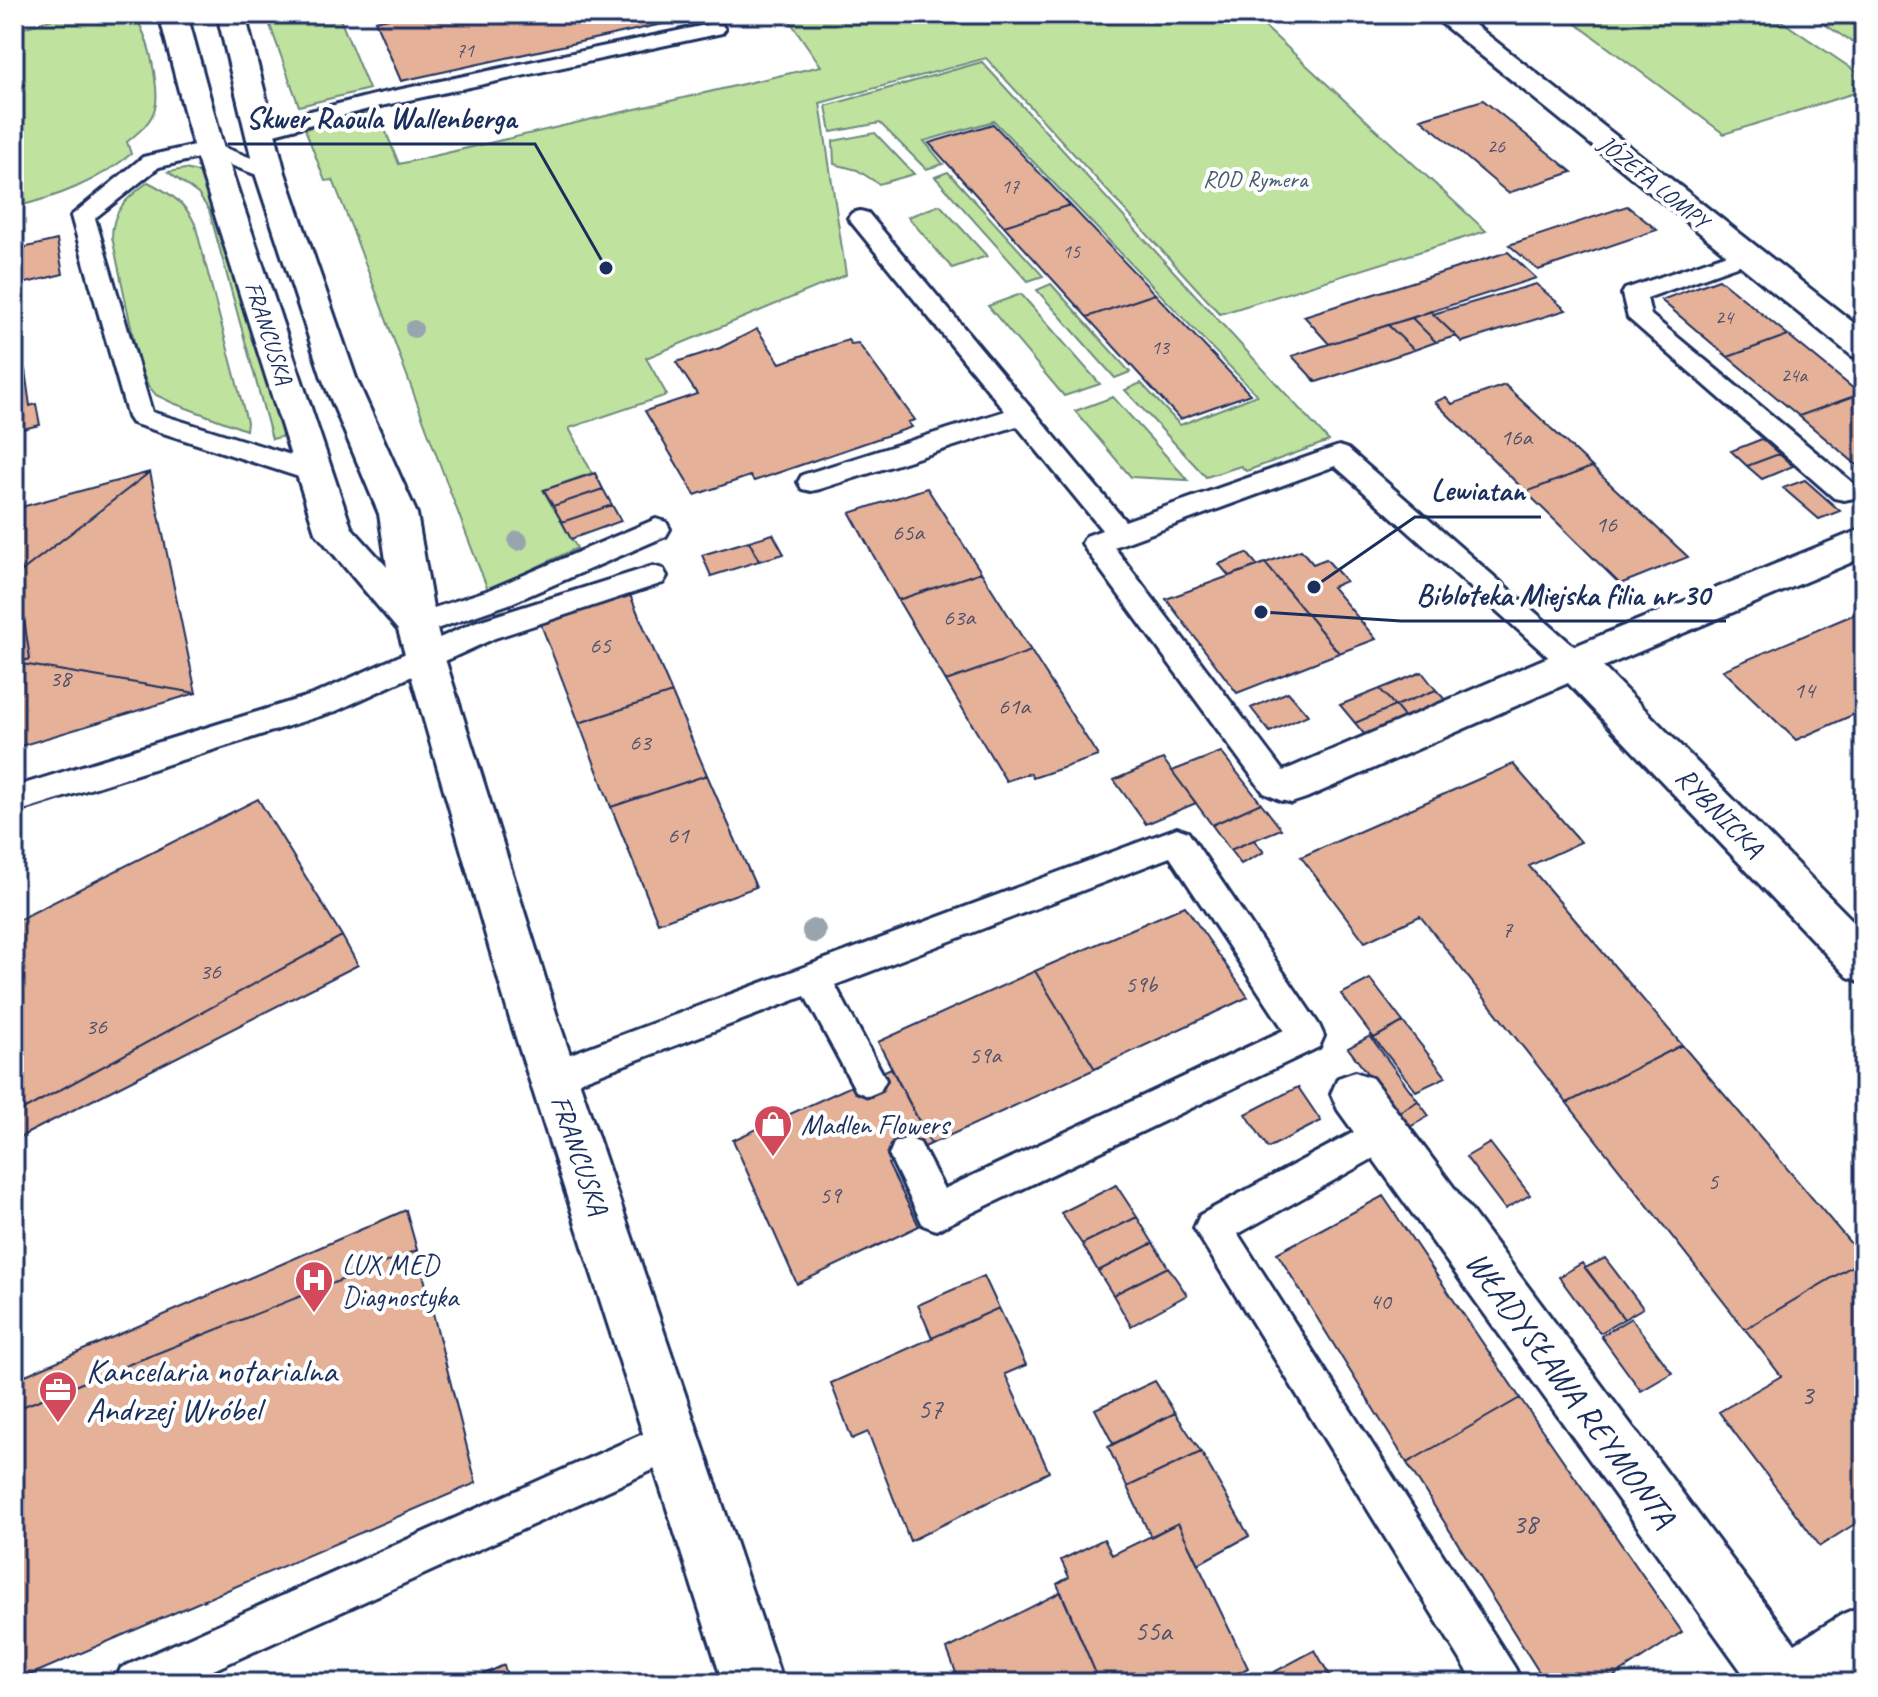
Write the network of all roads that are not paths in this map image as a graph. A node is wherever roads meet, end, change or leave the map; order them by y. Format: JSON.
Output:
{"nodes":[{"id":1,"x":231,"y":14,"type":"edge"},
{"id":2,"x":1444,"y":14,"type":"edge"},
{"id":3,"x":172,"y":15,"type":"edge"},
{"id":4,"x":715,"y":29,"type":"dead end"},
{"id":5,"x":259,"y":131,"type":"junction"},
{"id":6,"x":209,"y":149,"type":"junction"},
{"id":7,"x":270,"y":173,"type":"junction"},
{"id":8,"x":860,"y":218,"type":"dead end"},
{"id":9,"x":1745,"y":255,"type":"junction"},
{"id":10,"x":1864,"y":348,"type":"edge"},
{"id":11,"x":1022,"y":415,"type":"junction"},
{"id":12,"x":314,"y":472,"type":"junction"},
{"id":13,"x":811,"y":482,"type":"dead end"},
{"id":14,"x":1844,"y":491,"type":"dead end"},
{"id":15,"x":656,"y":529,"type":"dead end"},
{"id":16,"x":1120,"y":533,"type":"junction"},
{"id":17,"x":1864,"y":542,"type":"edge"},
{"id":18,"x":653,"y":576,"type":"dead end"},
{"id":19,"x":420,"y":642,"type":"junction"},
{"id":20,"x":1574,"y":663,"type":"junction"},
{"id":21,"x":1291,"y":786,"type":"joint"},
{"id":22,"x":14,"y":800,"type":"edge"},
{"id":23,"x":1864,"y":963,"type":"edge"},
{"id":24,"x":814,"y":979,"type":"junction"},
{"id":25,"x":553,"y":1076,"type":"junction"},
{"id":26,"x":868,"y":1080,"type":"dead end"},
{"id":27,"x":1370,"y":1114,"type":"joint"},
{"id":28,"x":907,"y":1155,"type":"dead end"},
{"id":29,"x":674,"y":1440,"type":"junction"},
{"id":30,"x":1864,"y":1635,"type":"edge"},
{"id":31,"x":136,"y":1683,"type":"edge"},
{"id":32,"x":753,"y":1683,"type":"edge"},
{"id":33,"x":1500,"y":1683,"type":"edge"},
{"id":34,"x":1787,"y":1683,"type":"edge"}],
"edges":[{"from":1,"to":5,"type":"street","name":"FRANCUSKA"},
{"from":2,"to":9,"type":"street","name":"JÓZEFA LOMPY"},
{"from":3,"to":6,"type":"street","name":"FRANCUSKA"},
{"from":4,"to":5,"type":"lane"},
{"from":5,"to":7,"type":"street","name":"FRANCUSKA"},
{"from":6,"to":7,"type":"lane"},
{"from":6,"to":12,"type":"street","name":"FRANCUSKA"},
{"from":6,"to":12,"type":"lane"},
{"from":7,"to":19,"type":"street","name":"FRANCUSKA"},
{"from":8,"to":11,"type":"lane"},
{"from":9,"to":10,"type":"street","name":"JÓZEFA LOMPY"},
{"from":9,"to":14,"type":"lane"},
{"from":11,"to":13,"type":"lane"},
{"from":11,"to":16,"type":"lane"},
{"from":12,"to":19,"type":"street","name":"FRANCUSKA"},
{"from":15,"to":19,"type":"lane"},
{"from":16,"to":20,"type":"lane"},
{"from":16,"to":21,"type":"lane"},
{"from":17,"to":20,"type":"street"},
{"from":18,"to":19,"type":"lane"},
{"from":19,"to":22,"type":"lane"},
{"from":19,"to":25,"type":"street","name":"FRANCUSKA"},
{"from":20,"to":21,"type":"street"},
{"from":20,"to":23,"type":"street","name":"RYBNICKA"},
{"from":24,"to":25,"type":"lane"},
{"from":24,"to":26,"type":"lane"},
{"from":24,"to":28,"type":"lane"},
{"from":25,"to":29,"type":"street","name":"FRANCUSKA"},
{"from":27,"to":33,"type":"lane"},
{"from":27,"to":34,"type":"street","name":"WŁADYSŁAWA REYMONTA"},
{"from":29,"to":31,"type":"lane"},
{"from":29,"to":32,"type":"street","name":"FRANCUSKA"},
{"from":30,"to":34,"type":"street"}]}
